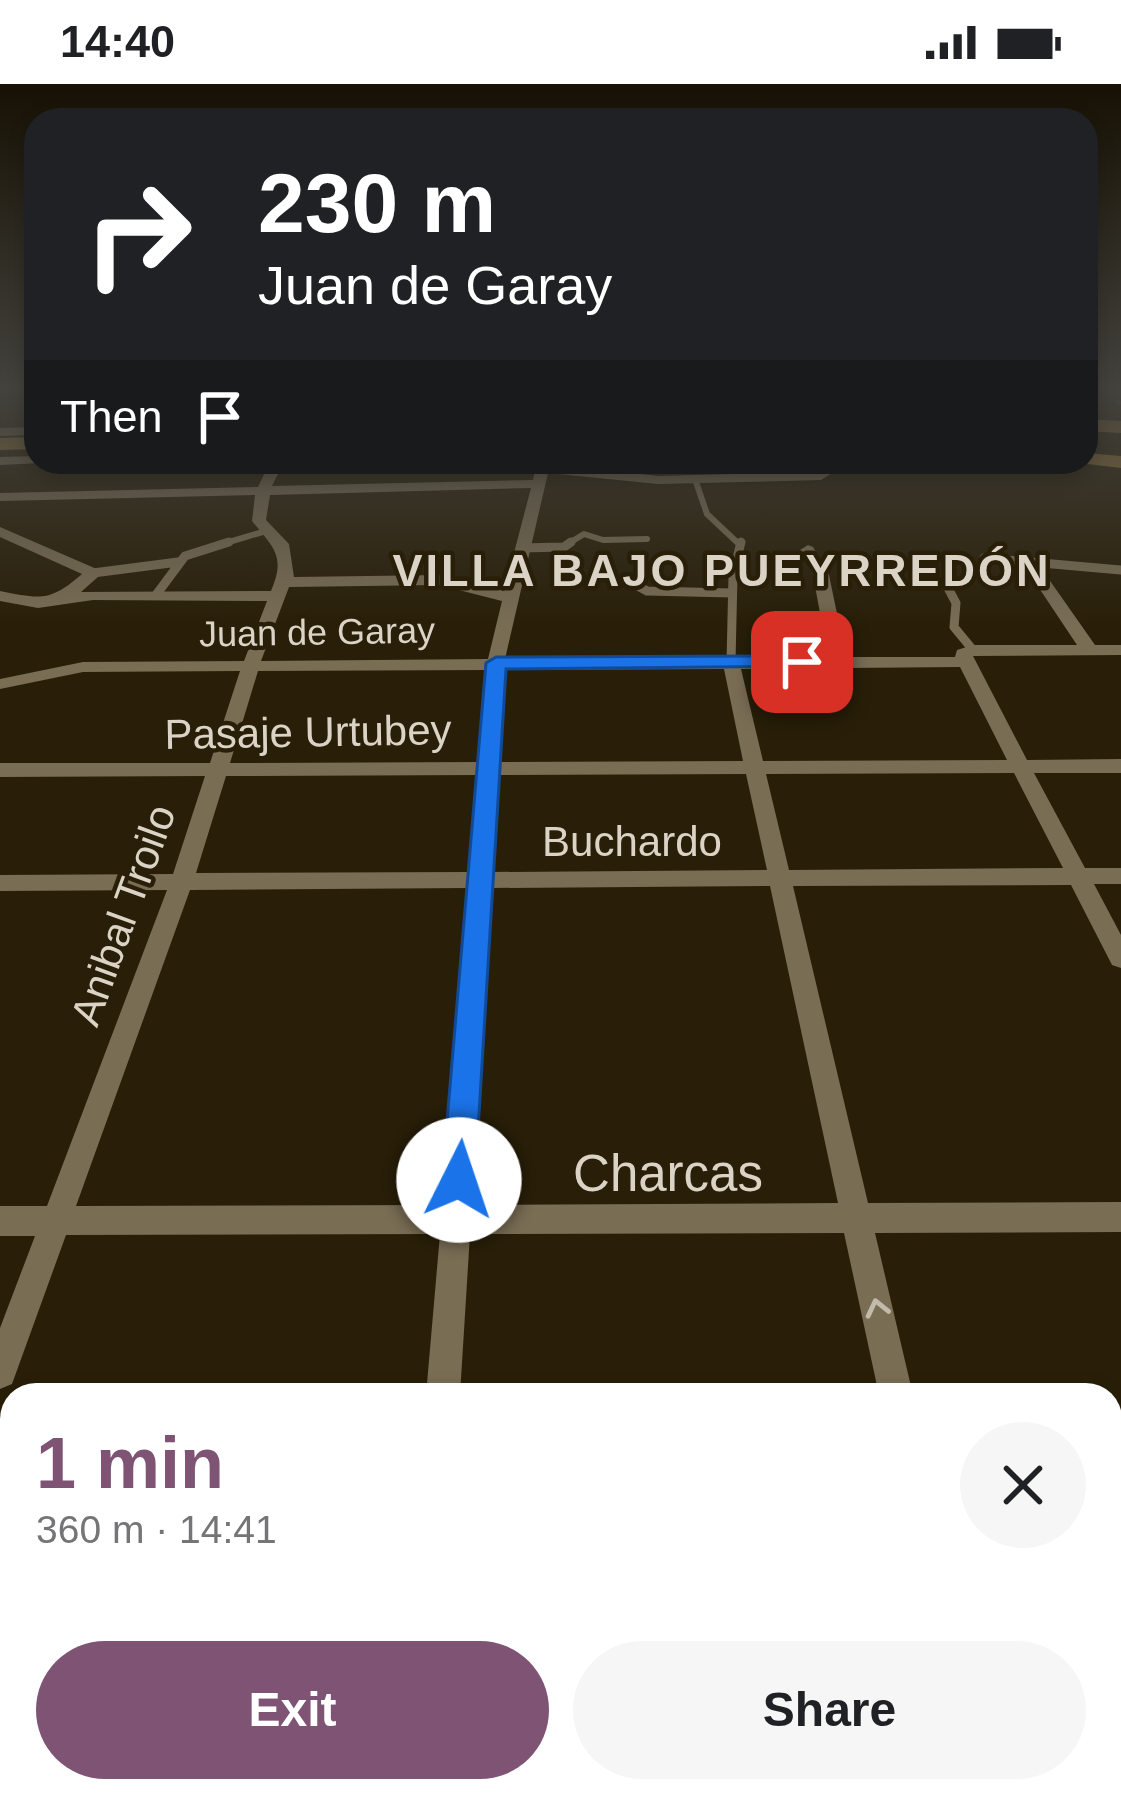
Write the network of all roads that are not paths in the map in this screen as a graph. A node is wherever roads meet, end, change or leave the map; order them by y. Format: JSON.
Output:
{"nodes":[{"id":1,"x":271,"y":474,"type":"edge"},
{"id":2,"x":499,"y":474,"type":"edge"},
{"id":3,"x":540,"y":474,"type":"edge"},
{"id":4,"x":599,"y":474,"type":"edge"},
{"id":5,"x":824,"y":474,"type":"edge"},
{"id":6,"x":695,"y":479,"type":"junction"},
{"id":7,"x":263,"y":491,"type":"junction"},
{"id":8,"x":0,"y":497,"type":"edge"},
{"id":9,"x":0,"y":531,"type":"edge"},
{"id":10,"x":266,"y":531,"type":"junction"},
{"id":11,"x":647,"y":539,"type":"dead end"},
{"id":12,"x":521,"y":548,"type":"junction"},
{"id":13,"x":808,"y":550,"type":"dead end"},
{"id":14,"x":984,"y":558,"type":"dead end"},
{"id":15,"x":179,"y":561,"type":"junction"},
{"id":16,"x":1029,"y":561,"type":"junction"},
{"id":17,"x":1121,"y":570,"type":"edge"},
{"id":18,"x":93,"y":573,"type":"junction"},
{"id":19,"x":627,"y":580,"type":"dead end"},
{"id":20,"x":948,"y":588,"type":"dead end"},
{"id":21,"x":279,"y":589,"type":"junction"},
{"id":22,"x":732,"y":593,"type":"junction"},
{"id":23,"x":156,"y":595,"type":"junction"},
{"id":24,"x":0,"y":596,"type":"edge"},
{"id":25,"x":511,"y":597,"type":"junction"},
{"id":26,"x":64,"y":599,"type":"junction"},
{"id":27,"x":1089,"y":649,"type":"junction"},
{"id":28,"x":1121,"y":650,"type":"edge"},
{"id":29,"x":969,"y":656,"type":"junction"},
{"id":30,"x":731,"y":662,"type":"junction"},
{"id":31,"x":838,"y":662,"type":"junction"},
{"id":32,"x":496,"y":663,"type":"junction"},
{"id":33,"x":253,"y":665,"type":"junction"},
{"id":34,"x":2,"y":682,"type":"edge"},
{"id":35,"x":489,"y":766,"type":"junction"},
{"id":36,"x":754,"y":766,"type":"junction"},
{"id":37,"x":1021,"y":766,"type":"junction"},
{"id":38,"x":1121,"y":766,"type":"edge"},
{"id":39,"x":0,"y":770,"type":"edge"},
{"id":40,"x":219,"y":770,"type":"junction"},
{"id":41,"x":1079,"y":876,"type":"junction"},
{"id":42,"x":1121,"y":876,"type":"edge"},
{"id":43,"x":779,"y":879,"type":"junction"},
{"id":44,"x":480,"y":882,"type":"junction"},
{"id":45,"x":0,"y":883,"type":"edge"},
{"id":46,"x":181,"y":884,"type":"junction"},
{"id":47,"x":1121,"y":958,"type":"edge"},
{"id":48,"x":1121,"y":1217,"type":"edge"},
{"id":49,"x":857,"y":1220,"type":"junction"},
{"id":50,"x":0,"y":1221,"type":"edge"},
{"id":51,"x":56,"y":1221,"type":"junction"},
{"id":52,"x":456,"y":1222,"type":"junction"},
{"id":53,"x":0,"y":1372,"type":"edge"},
{"id":54,"x":444,"y":1383,"type":"edge"},
{"id":55,"x":893,"y":1383,"type":"edge"}],
"edges":[{"from":1,"to":7,"type":"street"},
{"from":2,"to":7,"type":"street"},
{"from":3,"to":12,"type":"street"},
{"from":4,"to":6,"type":"street"},
{"from":5,"to":6,"type":"street"},
{"from":6,"to":22,"type":"lane"},
{"from":7,"to":8,"type":"street"},
{"from":7,"to":10,"type":"street"},
{"from":9,"to":18,"type":"street"},
{"from":10,"to":15,"type":"lane"},
{"from":10,"to":21,"type":"street"},
{"from":11,"to":12,"type":"lane"},
{"from":12,"to":25,"type":"street"},
{"from":13,"to":31,"type":"street"},
{"from":14,"to":16,"type":"lane"},
{"from":15,"to":18,"type":"lane"},
{"from":15,"to":23,"type":"lane"},
{"from":16,"to":17,"type":"lane"},
{"from":16,"to":27,"type":"street"},
{"from":18,"to":26,"type":"street"},
{"from":19,"to":22,"type":"lane"},
{"from":20,"to":29,"type":"lane"},
{"from":21,"to":23,"type":"street"},
{"from":21,"to":25,"type":"street"},
{"from":21,"to":33,"type":"street","name":"Anibal Troilo"},
{"from":22,"to":30,"type":"lane"},
{"from":23,"to":26,"type":"street"},
{"from":24,"to":26,"type":"street"},
{"from":25,"to":32,"type":"street"},
{"from":27,"to":28,"type":"street","name":"Juan de Garay"},
{"from":27,"to":29,"type":"street","name":"Juan de Garay"},
{"from":29,"to":31,"type":"street","name":"Juan de Garay"},
{"from":29,"to":37,"type":"street"},
{"from":30,"to":31,"type":"street","name":"Juan de Garay"},
{"from":30,"to":32,"type":"street","name":"Juan de Garay"},
{"from":30,"to":36,"type":"street"},
{"from":32,"to":33,"type":"street","name":"Juan de Garay"},
{"from":32,"to":35,"type":"street"},
{"from":33,"to":34,"type":"street","name":"Juan de Garay"},
{"from":33,"to":40,"type":"street","name":"Anibal Troilo"},
{"from":35,"to":36,"type":"street","name":"Pasaje Urtubey"},
{"from":35,"to":40,"type":"street","name":"Pasaje Urtubey"},
{"from":35,"to":44,"type":"street"},
{"from":36,"to":37,"type":"street","name":"Pasaje Urtubey"},
{"from":36,"to":43,"type":"street"},
{"from":37,"to":38,"type":"street","name":"Pasaje Urtubey"},
{"from":37,"to":41,"type":"street"},
{"from":39,"to":40,"type":"street","name":"Pasaje Urtubey"},
{"from":40,"to":46,"type":"street","name":"Anibal Troilo"},
{"from":41,"to":42,"type":"street","name":"Buchardo"},
{"from":41,"to":43,"type":"street","name":"Buchardo"},
{"from":41,"to":47,"type":"street"},
{"from":43,"to":44,"type":"street","name":"Buchardo"},
{"from":43,"to":49,"type":"street"},
{"from":44,"to":46,"type":"street","name":"Buchardo"},
{"from":44,"to":52,"type":"street"},
{"from":45,"to":46,"type":"street","name":"Buchardo"},
{"from":46,"to":51,"type":"street","name":"Anibal Troilo"},
{"from":48,"to":49,"type":"street","name":"Charcas"},
{"from":49,"to":52,"type":"street","name":"Charcas"},
{"from":55,"to":49,"type":"street","one_way":true},
{"from":50,"to":51,"type":"street","name":"Charcas"},
{"from":51,"to":52,"type":"street","name":"Charcas"},
{"from":51,"to":53,"type":"street","name":"Anibal Troilo"},
{"from":52,"to":54,"type":"street"}]}
